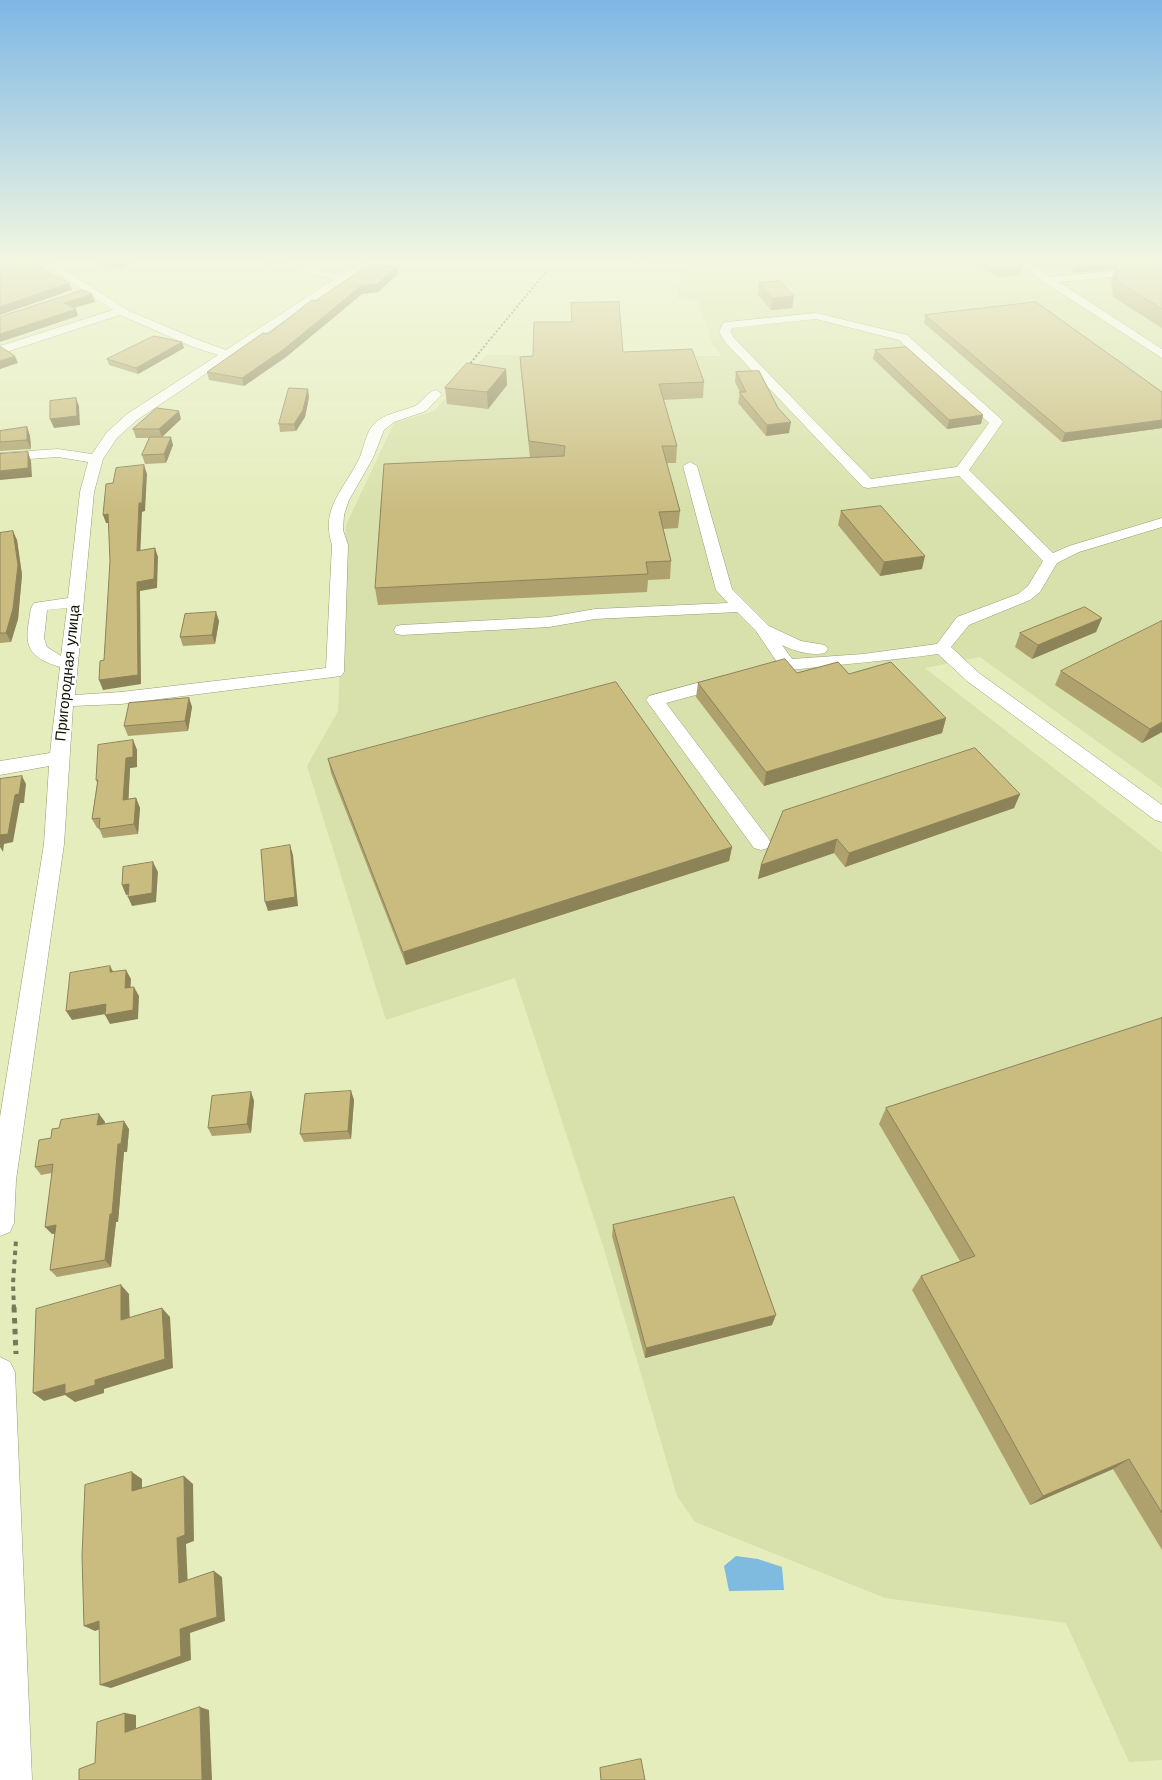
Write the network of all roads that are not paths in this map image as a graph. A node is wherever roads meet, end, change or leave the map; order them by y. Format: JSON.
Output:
{"nodes":[{"id":1,"x":15,"y":345,"type":"edge"},
{"id":2,"x":200,"y":345,"type":"edge"},
{"id":3,"x":241,"y":345,"type":"edge"},
{"id":4,"x":734,"y":345,"type":"edge"},
{"id":5,"x":912,"y":345,"type":"edge"},
{"id":6,"x":1148,"y":345,"type":"edge"},
{"id":7,"x":0,"y":350,"type":"edge"},
{"id":8,"x":228,"y":354,"type":"junction"},
{"id":9,"x":1162,"y":354,"type":"edge"},
{"id":10,"x":436,"y":394,"type":"road end"},
{"id":11,"x":0,"y":457,"type":"edge"},
{"id":12,"x":96,"y":459,"type":"junction"},
{"id":13,"x":690,"y":466,"type":"dead end"},
{"id":14,"x":962,"y":471,"type":"junction"},
{"id":15,"x":1162,"y":522,"type":"edge"},
{"id":16,"x":1051,"y":560,"type":"junction"},
{"id":17,"x":75,"y":602,"type":"junction"},
{"id":18,"x":741,"y":607,"type":"junction"},
{"id":19,"x":762,"y":628,"type":"junction"},
{"id":20,"x":402,"y":630,"type":"dead end"},
{"id":21,"x":787,"y":642,"type":"junction"},
{"id":22,"x":819,"y":649,"type":"junction"},
{"id":23,"x":933,"y":649,"type":"junction"},
{"id":24,"x":793,"y":662,"type":"junction"},
{"id":25,"x":69,"y":664,"type":"junction"},
{"id":26,"x":65,"y":701,"type":"junction"},
{"id":27,"x":60,"y":758,"type":"junction"},
{"id":28,"x":0,"y":768,"type":"edge"},
{"id":29,"x":1162,"y":815,"type":"edge"},
{"id":30,"x":761,"y":843,"type":"dead end"},
{"id":31,"x":0,"y":1223,"type":"edge"},
{"id":32,"x":8,"y":1367,"type":"edge"},
{"id":33,"x":14,"y":1780,"type":"edge"}],
"edges":[{"from":1,"to":7,"type":"street"},
{"from":2,"to":8,"type":"street"},
{"from":3,"to":8,"type":"street","name":"Пригородная улица"},
{"from":4,"to":14,"type":"street"},
{"from":5,"to":14,"type":"street"},
{"from":6,"to":9,"type":"street"},
{"from":8,"to":12,"type":"street","name":"Пригородная улица"},
{"from":10,"to":26,"type":"street"},
{"from":11,"to":12,"type":"street"},
{"from":12,"to":17,"type":"street","name":"Пригородная улица"},
{"from":13,"to":18,"type":"street"},
{"from":14,"to":16,"type":"street"},
{"from":15,"to":16,"type":"street"},
{"from":16,"to":23,"type":"street"},
{"from":17,"to":25,"type":"street","name":"Пригородная улица"},
{"from":17,"to":25,"type":"street"},
{"from":18,"to":19,"type":"street"},
{"from":18,"to":20,"type":"street"},
{"from":19,"to":21,"type":"street"},
{"from":19,"to":24,"type":"street"},
{"from":21,"to":22,"type":"street"},
{"from":21,"to":24,"type":"street"},
{"from":22,"to":23,"type":"street"},
{"from":22,"to":24,"type":"street"},
{"from":23,"to":24,"type":"street"},
{"from":23,"to":29,"type":"street"},
{"from":24,"to":30,"type":"street"},
{"from":25,"to":26,"type":"street","name":"Пригородная улица"},
{"from":26,"to":27,"type":"street","name":"Пригородная улица"},
{"from":27,"to":28,"type":"street"},
{"from":27,"to":31,"type":"street","name":"Пригородная улица"},
{"from":32,"to":33,"type":"street"}]}
